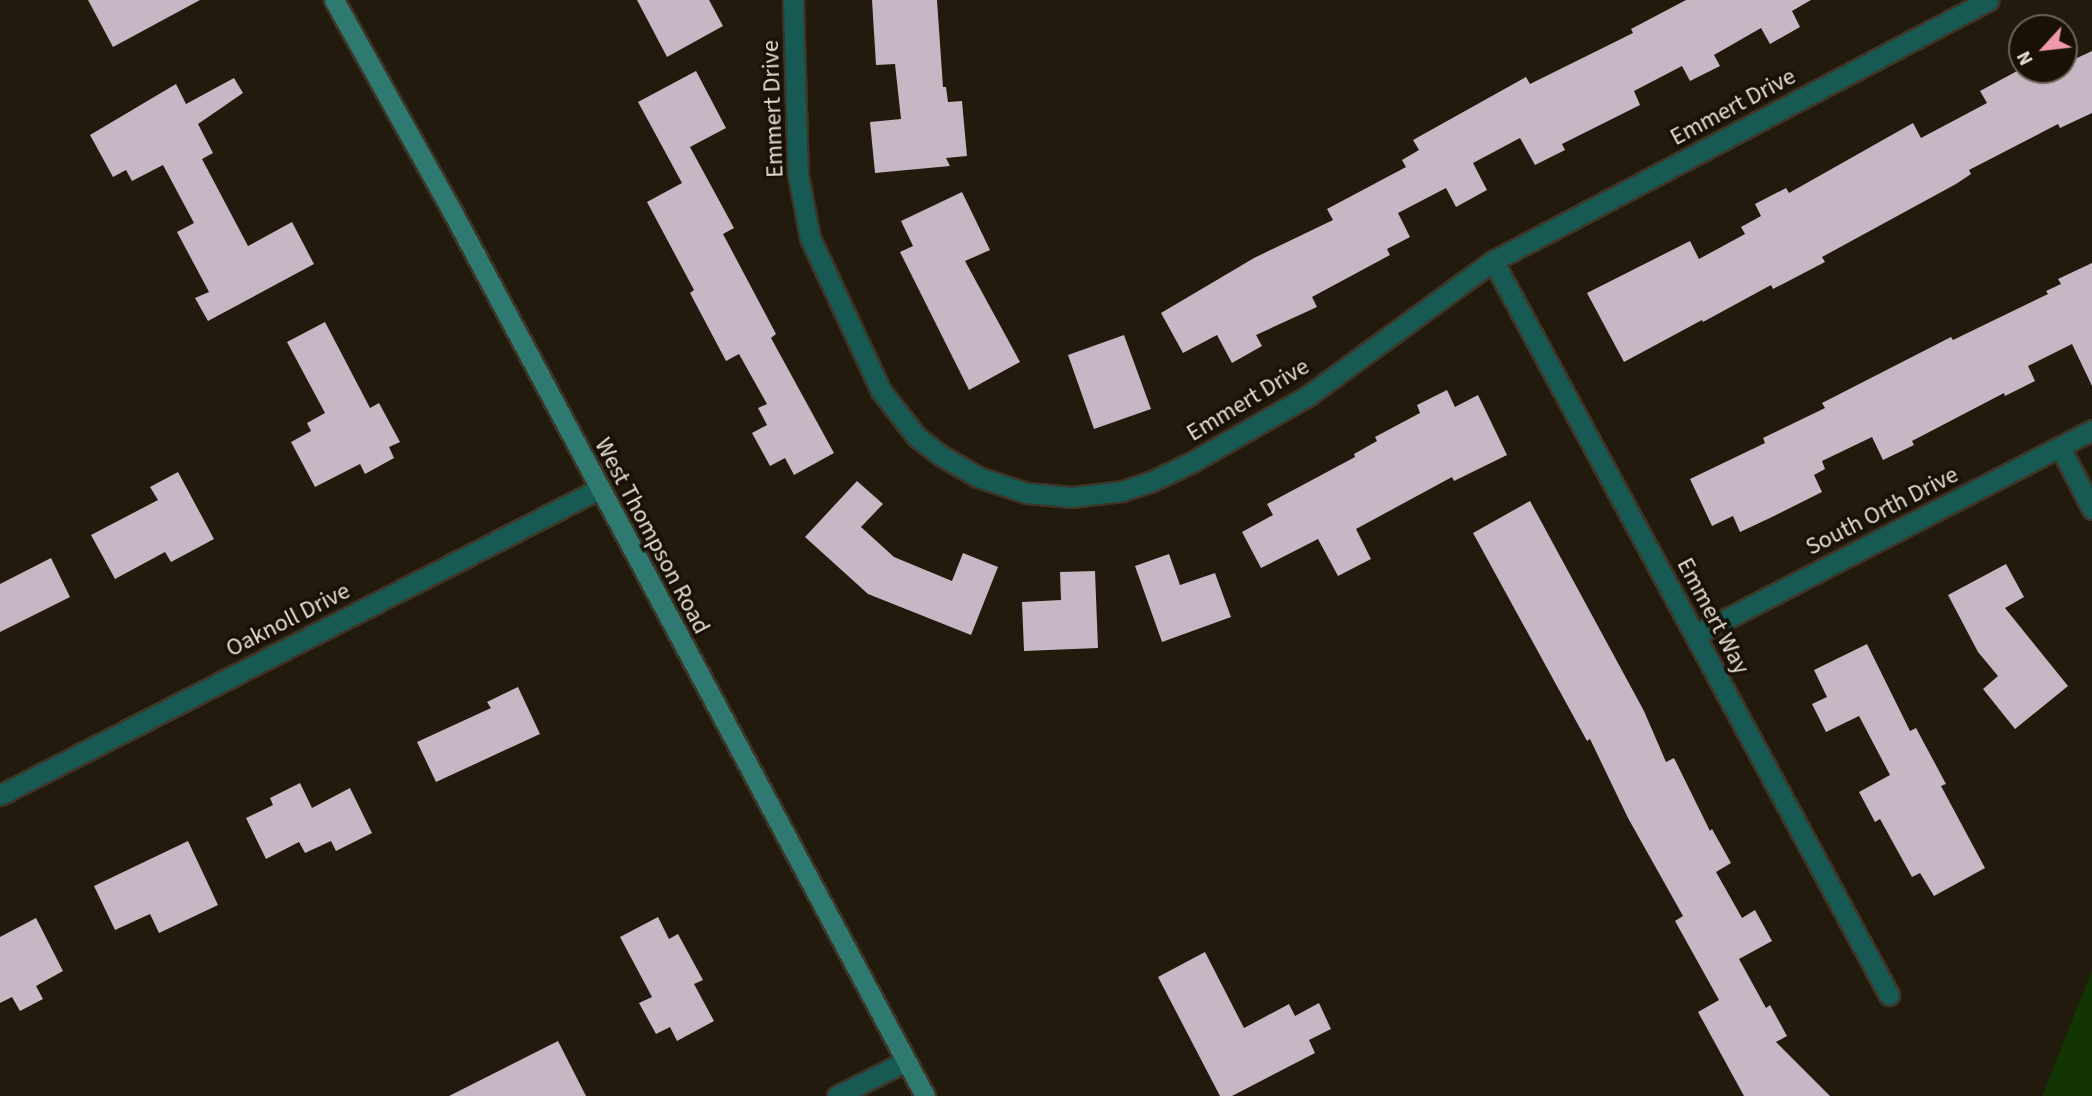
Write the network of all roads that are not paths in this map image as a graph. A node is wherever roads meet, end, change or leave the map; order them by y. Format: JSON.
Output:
{"nodes":[{"id":1,"x":334,"y":0,"type":"edge"},
{"id":2,"x":793,"y":0,"type":"edge"},
{"id":3,"x":1989,"y":0,"type":"edge"},
{"id":4,"x":1493,"y":261,"type":"junction"},
{"id":5,"x":2092,"y":430,"type":"edge"},
{"id":6,"x":2060,"y":447,"type":"junction"},
{"id":7,"x":599,"y":489,"type":"junction"},
{"id":8,"x":2092,"y":509,"type":"edge"},
{"id":9,"x":1695,"y":635,"type":"junction"},
{"id":10,"x":0,"y":795,"type":"edge"},
{"id":11,"x":1889,"y":995,"type":"dead end"},
{"id":12,"x":906,"y":1061,"type":"junction"},
{"id":13,"x":837,"y":1096,"type":"edge"},
{"id":14,"x":925,"y":1096,"type":"edge"}],
"edges":[{"from":1,"to":7,"type":"main road","name":"West Thompson Road"},
{"from":2,"to":4,"type":"street","name":"Emmert Drive"},
{"from":3,"to":4,"type":"street","name":"Emmert Drive"},
{"from":4,"to":9,"type":"street","name":"Emmert Way"},
{"from":5,"to":6,"type":"street","name":"South Orth Drive"},
{"from":6,"to":8,"type":"street"},
{"from":6,"to":9,"type":"street","name":"South Orth Drive"},
{"from":7,"to":10,"type":"street","name":"Oaknoll Drive"},
{"from":7,"to":12,"type":"main road","name":"West Thompson Road"},
{"from":9,"to":11,"type":"street","name":"Emmert Way"},
{"from":12,"to":13,"type":"street"},
{"from":12,"to":14,"type":"main road","name":"West Thompson Road"}]}
